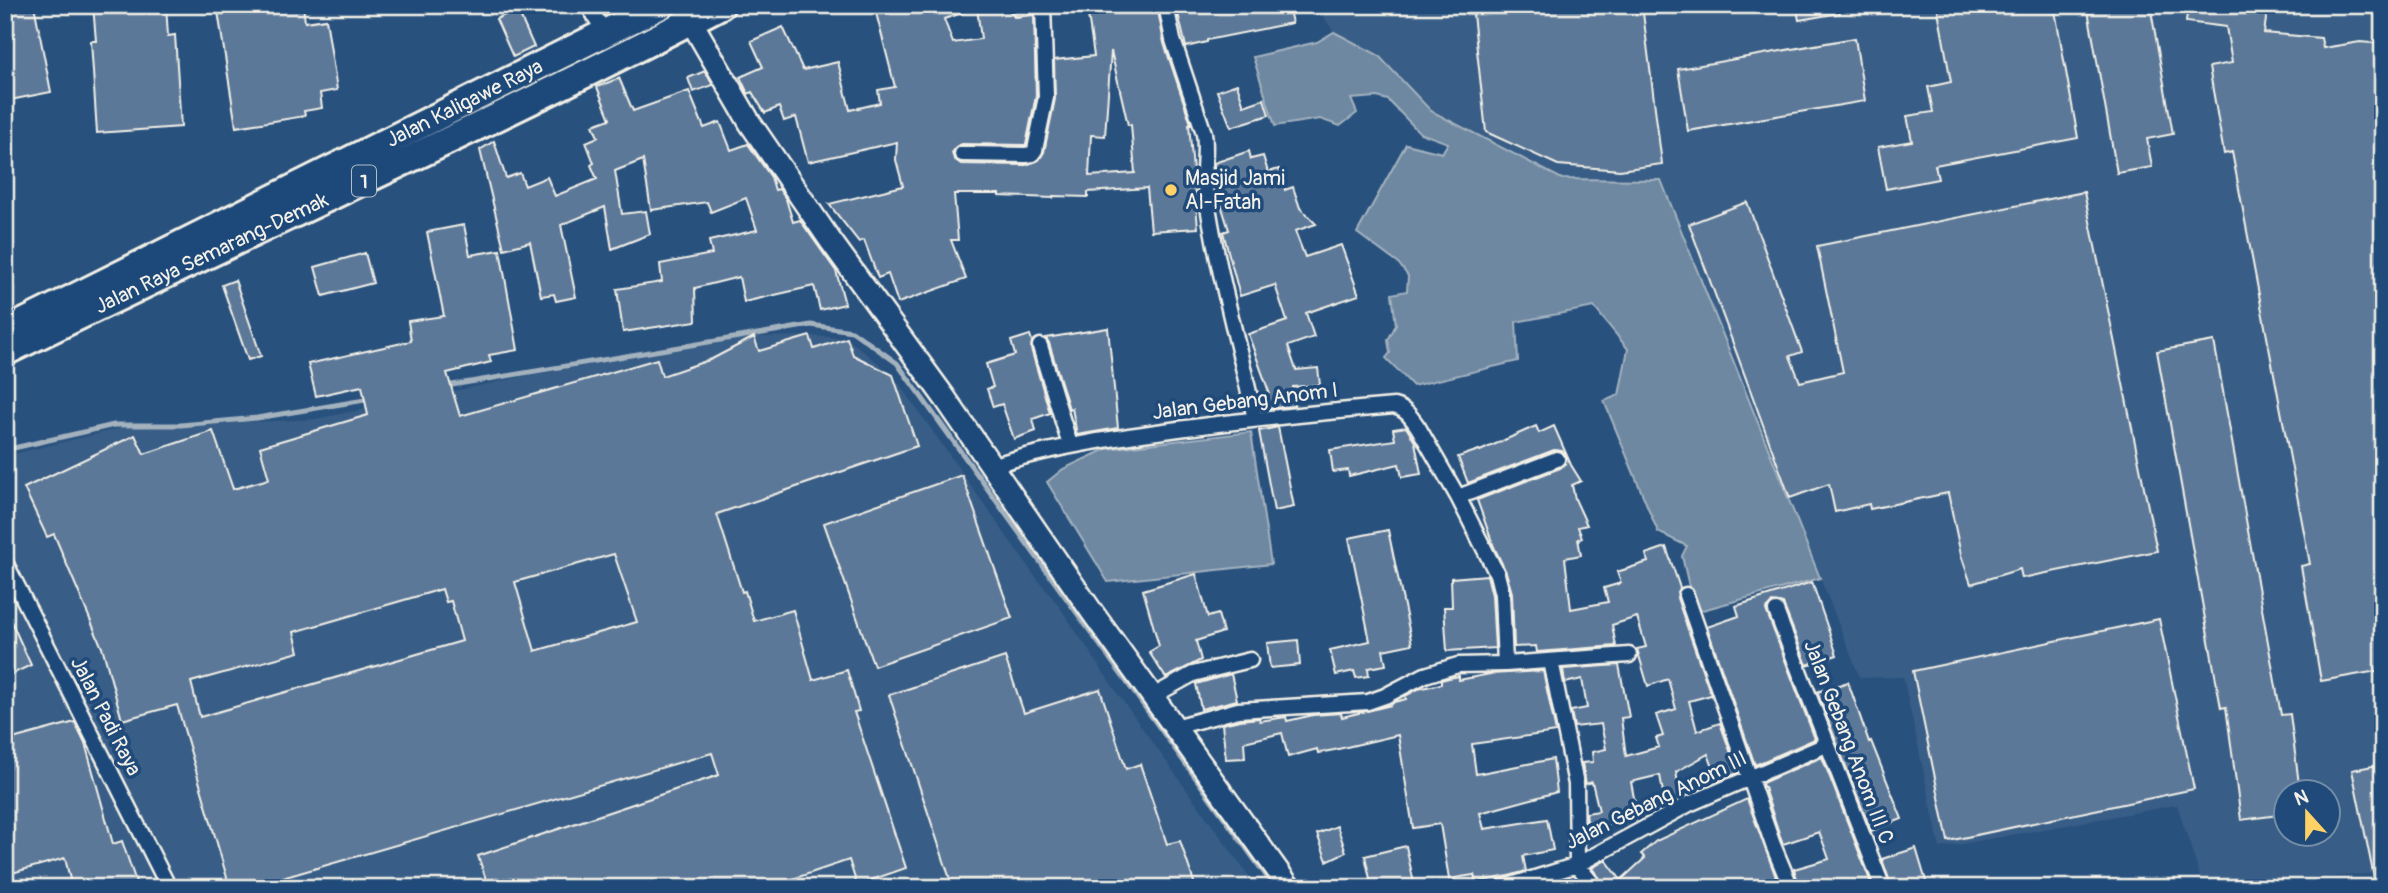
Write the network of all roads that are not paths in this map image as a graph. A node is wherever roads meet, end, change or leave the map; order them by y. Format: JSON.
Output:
{"nodes":[{"id":1,"x":588,"y":5,"type":"edge"},
{"id":2,"x":661,"y":5,"type":"edge"},
{"id":3,"x":721,"y":5,"type":"edge"},
{"id":4,"x":1034,"y":5,"type":"edge"},
{"id":5,"x":1043,"y":5,"type":"edge"},
{"id":6,"x":1166,"y":5,"type":"edge"},
{"id":7,"x":1018,"y":8,"type":"dead end"},
{"id":8,"x":691,"y":21,"type":"junction"},
{"id":9,"x":605,"y":33,"type":"junction"},
{"id":10,"x":962,"y":154,"type":"dead end"},
{"id":11,"x":338,"y":166,"type":"junction"},
{"id":12,"x":5,"y":312,"type":"edge"},
{"id":13,"x":5,"y":332,"type":"edge"},
{"id":14,"x":1040,"y":346,"type":"dead end"},
{"id":15,"x":5,"y":352,"type":"edge"},
{"id":16,"x":1255,"y":419,"type":"junction"},
{"id":17,"x":1070,"y":445,"type":"junction"},
{"id":18,"x":1557,"y":459,"type":"dead end"},
{"id":19,"x":991,"y":466,"type":"junction"},
{"id":20,"x":1458,"y":497,"type":"junction"},
{"id":21,"x":5,"y":562,"type":"edge"},
{"id":22,"x":1686,"y":595,"type":"dead end"},
{"id":23,"x":1776,"y":611,"type":"dead end"},
{"id":24,"x":1629,"y":655,"type":"dead end"},
{"id":25,"x":1250,"y":660,"type":"dead end"},
{"id":26,"x":1551,"y":661,"type":"junction"},
{"id":27,"x":1505,"y":664,"type":"junction"},
{"id":28,"x":1153,"y":696,"type":"junction"},
{"id":29,"x":1175,"y":727,"type":"junction"},
{"id":30,"x":1826,"y":745,"type":"junction"},
{"id":31,"x":1749,"y":776,"type":"junction"},
{"id":32,"x":1577,"y":864,"type":"junction"},
{"id":33,"x":169,"y":888,"type":"edge"},
{"id":34,"x":1290,"y":888,"type":"edge"},
{"id":35,"x":1502,"y":888,"type":"edge"},
{"id":36,"x":1596,"y":888,"type":"edge"},
{"id":37,"x":1791,"y":888,"type":"edge"},
{"id":38,"x":1883,"y":888,"type":"edge"}],
"edges":[{"from":1,"to":9,"type":"street"},
{"from":2,"to":9,"type":"highway","name":"Jalan Kaligawe Raya","number":"1"},
{"from":3,"to":8,"type":"highway","name":"Jalan Raya Semarang-Demak","number":"1"},
{"from":4,"to":7,"type":"street"},
{"from":5,"to":10,"type":"street"},
{"from":6,"to":16,"type":"street"},
{"from":8,"to":15,"type":"highway","name":"Jalan Raya Semarang-Demak","number":"1"},
{"from":8,"to":19,"type":"street"},
{"from":9,"to":11,"type":"highway","name":"Jalan Kaligawe Raya","number":"1"},
{"from":11,"to":12,"type":"highway"},
{"from":11,"to":13,"type":"highway","name":"Jalan Kaligawe Raya","number":"1"},
{"from":14,"to":17,"type":"street"},
{"from":16,"to":17,"type":"street","name":"Jalan Gebang Anom I"},
{"from":16,"to":20,"type":"street","name":"Jalan Gebang Anom I"},
{"from":17,"to":19,"type":"street","name":"Jalan Gebang Anom I"},
{"from":18,"to":20,"type":"street"},
{"from":19,"to":28,"type":"street"},
{"from":20,"to":27,"type":"street"},
{"from":21,"to":33,"type":"street","name":"Jalan Padi Raya"},
{"from":22,"to":31,"type":"street"},
{"from":23,"to":30,"type":"street","name":"Jalan Gebang Anom III C"},
{"from":24,"to":26,"type":"street"},
{"from":25,"to":28,"type":"street"},
{"from":26,"to":27,"type":"street"},
{"from":26,"to":32,"type":"street"},
{"from":27,"to":29,"type":"street"},
{"from":28,"to":29,"type":"street"},
{"from":29,"to":34,"type":"street"},
{"from":30,"to":31,"type":"street","name":"Jalan Gebang Anom III"},
{"from":30,"to":38,"type":"street","name":"Jalan Gebang Anom III C"},
{"from":31,"to":32,"type":"street","name":"Jalan Gebang Anom III"},
{"from":31,"to":37,"type":"street"},
{"from":32,"to":35,"type":"street","name":"Jalan Gebang Anom III"},
{"from":32,"to":36,"type":"street"}]}
